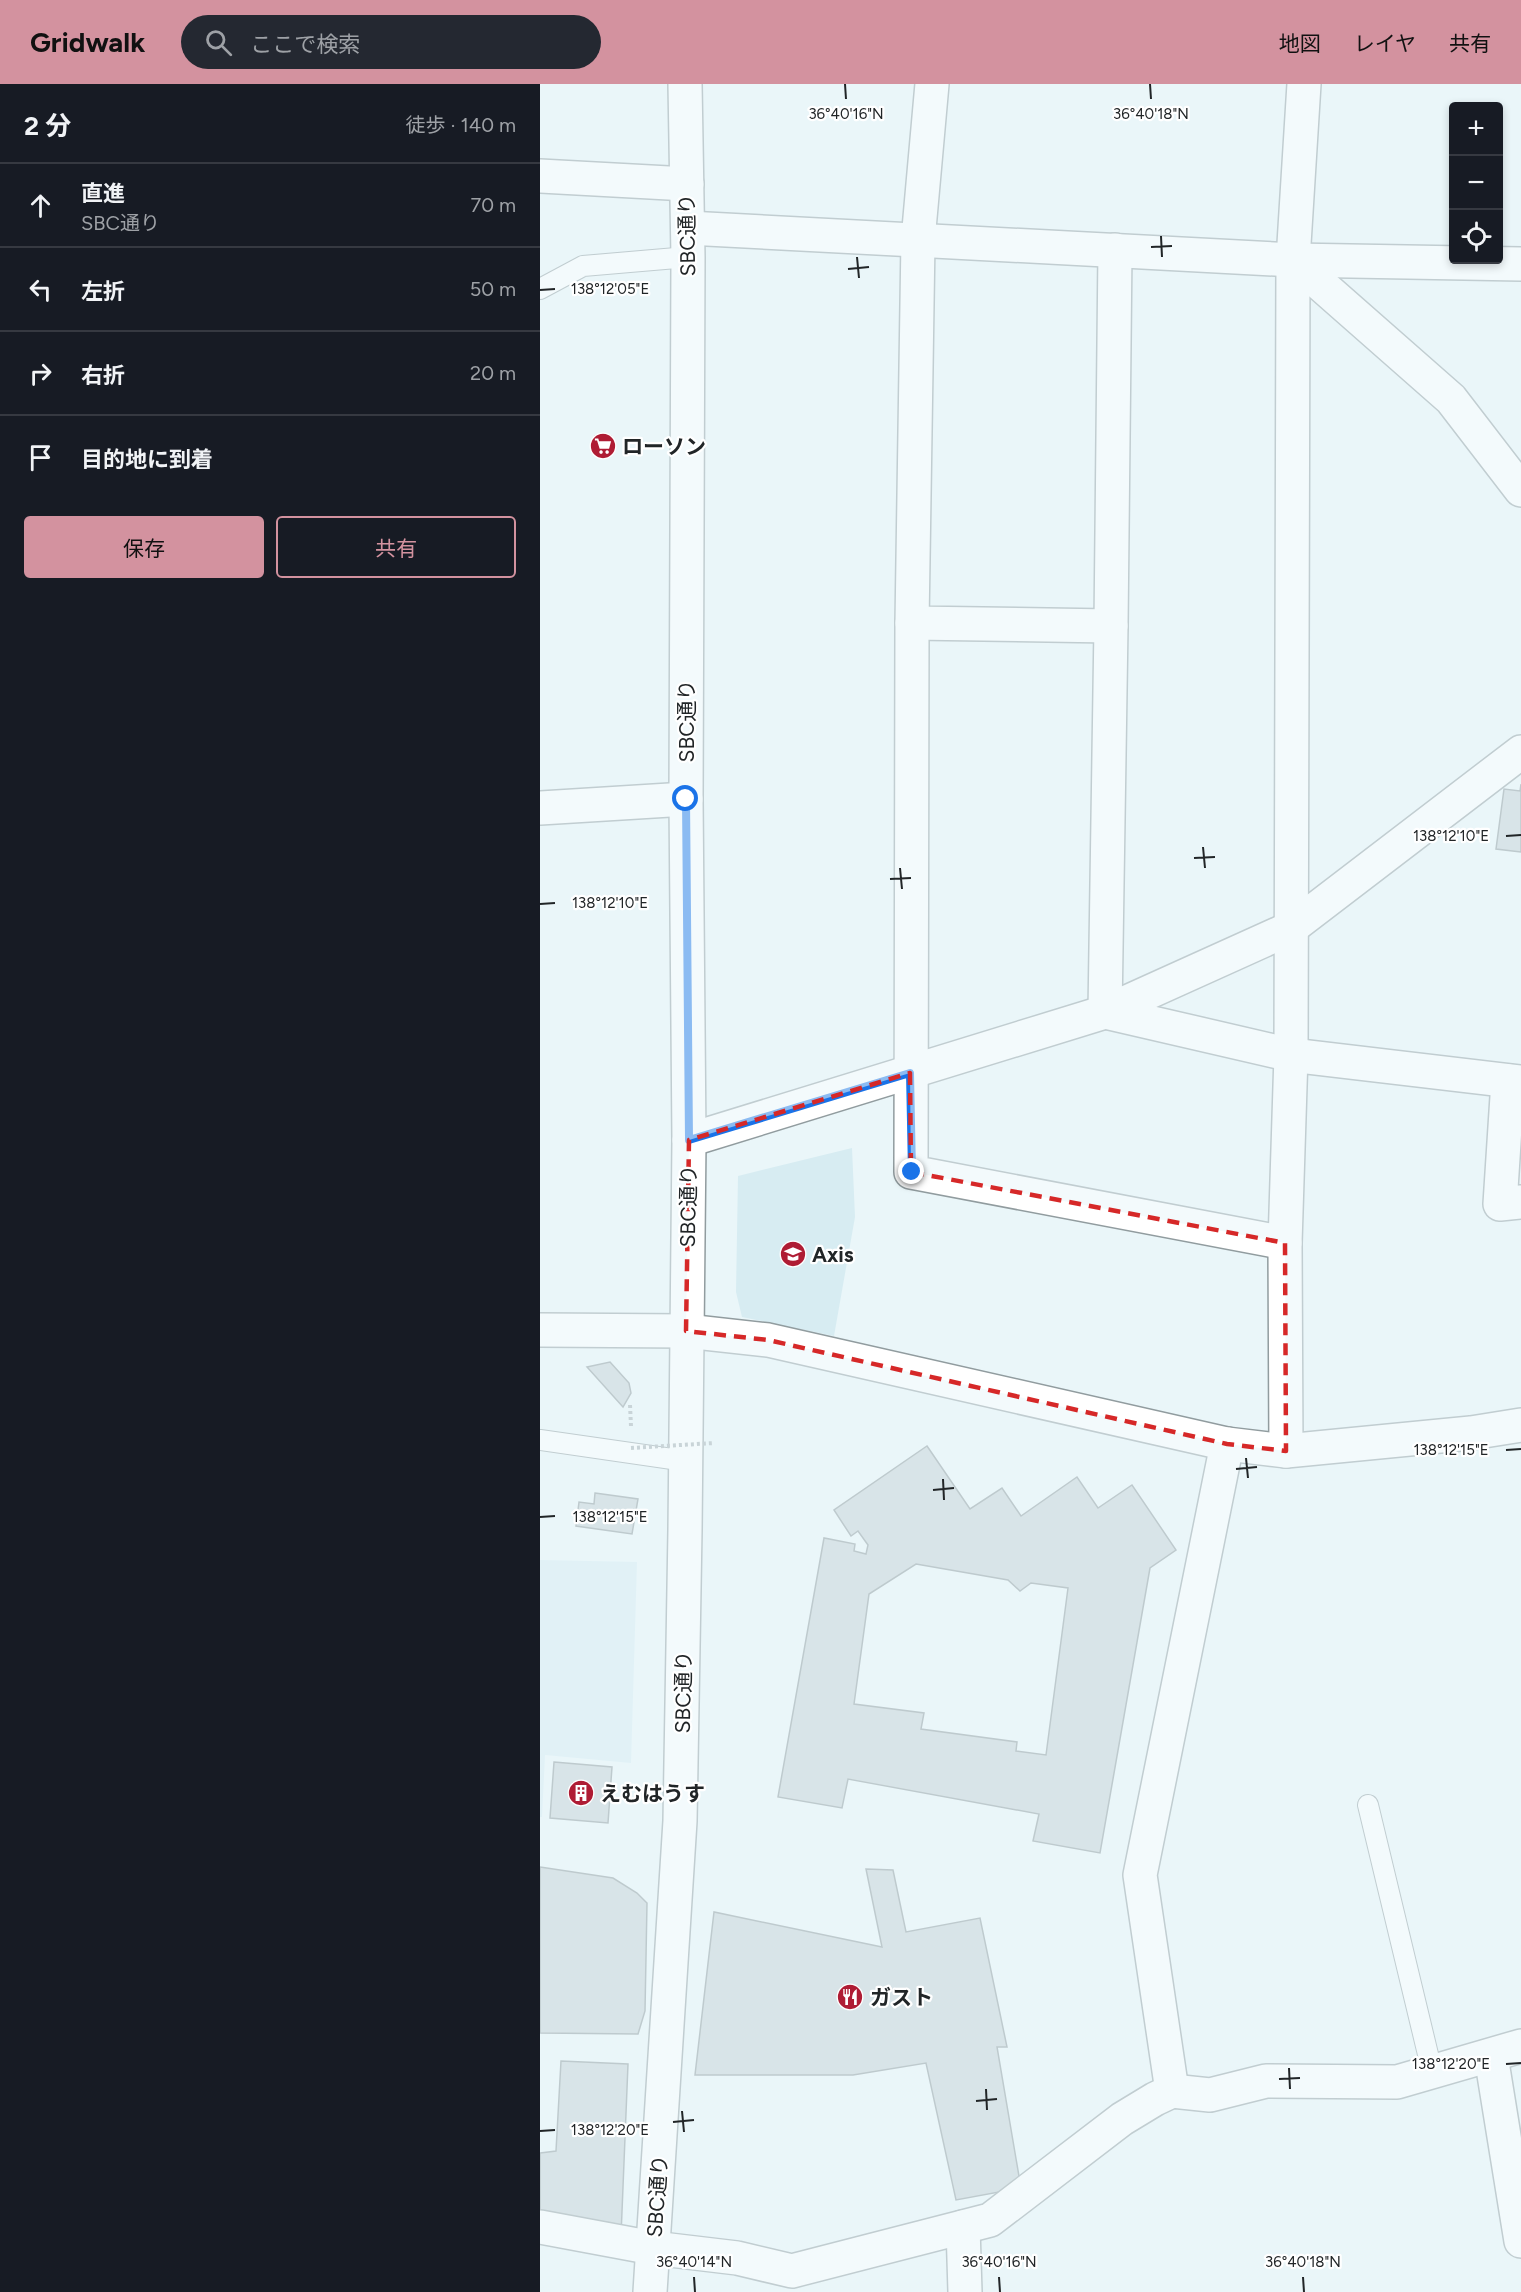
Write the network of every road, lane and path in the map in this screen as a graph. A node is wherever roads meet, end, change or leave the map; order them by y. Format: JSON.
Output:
{"nodes":[{"id":1,"x":685,"y":84,"type":"edge"},
{"id":2,"x":932,"y":84,"type":"edge"},
{"id":3,"x":1304,"y":84,"type":"edge"},
{"id":4,"x":540,"y":176,"type":"edge"},
{"id":5,"x":687,"y":184,"type":"junction"},
{"id":6,"x":918,"y":240,"type":"junction"},
{"id":7,"x":688,"y":243,"type":"junction"},
{"id":8,"x":1115,"y":250,"type":"junction"},
{"id":9,"x":1293,"y":260,"type":"junction"},
{"id":10,"x":1521,"y":264,"type":"edge"},
{"id":11,"x":540,"y":289,"type":"edge"},
{"id":12,"x":1521,"y":489,"type":"edge"},
{"id":13,"x":912,"y":623,"type":"junction"},
{"id":14,"x":1111,"y":626,"type":"junction"},
{"id":15,"x":1521,"y":752,"type":"edge"},
{"id":16,"x":686,"y":799,"type":"junction"},
{"id":17,"x":540,"y":808,"type":"edge"},
{"id":18,"x":1291,"y":928,"type":"junction"},
{"id":19,"x":1106,"y":1012,"type":"junction"},
{"id":20,"x":1291,"y":1056,"type":"junction"},
{"id":21,"x":910,"y":1073,"type":"junction"},
{"id":22,"x":1515,"y":1082,"type":"edge"},
{"id":23,"x":689,"y":1140,"type":"junction"},
{"id":24,"x":1521,"y":1202,"type":"edge"},
{"id":25,"x":1285,"y":1243,"type":"junction"},
{"id":26,"x":540,"y":1330,"type":"edge"},
{"id":27,"x":686,"y":1332,"type":"junction"},
{"id":28,"x":1521,"y":1425,"type":"edge"},
{"id":29,"x":540,"y":1440,"type":"edge"},
{"id":30,"x":714,"y":1443,"type":"dead end"},
{"id":31,"x":1227,"y":1444,"type":"junction"},
{"id":32,"x":631,"y":1448,"type":"dead end"},
{"id":33,"x":1286,"y":1451,"type":"junction"},
{"id":34,"x":686,"y":1461,"type":"junction"},
{"id":35,"x":1368,"y":1805,"type":"dead end"},
{"id":36,"x":1521,"y":2046,"type":"edge"},
{"id":37,"x":1491,"y":2056,"type":"junction"},
{"id":38,"x":1432,"y":2071,"type":"junction"},
{"id":39,"x":1172,"y":2091,"type":"junction"},
{"id":40,"x":540,"y":2227,"type":"edge"},
{"id":41,"x":963,"y":2227,"type":"junction"},
{"id":42,"x":1521,"y":2241,"type":"edge"},
{"id":43,"x":653,"y":2248,"type":"junction"},
{"id":44,"x":650,"y":2292,"type":"edge"},
{"id":45,"x":965,"y":2292,"type":"edge"}],
"edges":[{"from":1,"to":5,"type":"street","name":"SBC通り"},
{"from":2,"to":6,"type":"street"},
{"from":3,"to":9,"type":"street"},
{"from":4,"to":5,"type":"street"},
{"from":5,"to":7,"type":"street","name":"SBC通り"},
{"from":6,"to":7,"type":"street"},
{"from":6,"to":8,"type":"street"},
{"from":6,"to":13,"type":"street"},
{"from":7,"to":11,"type":"lane"},
{"from":7,"to":16,"type":"street","name":"SBC通り"},
{"from":8,"to":9,"type":"street"},
{"from":8,"to":14,"type":"street"},
{"from":9,"to":10,"type":"street"},
{"from":9,"to":12,"type":"street"},
{"from":9,"to":18,"type":"street"},
{"from":13,"to":14,"type":"street"},
{"from":13,"to":21,"type":"street"},
{"from":14,"to":19,"type":"street"},
{"from":15,"to":18,"type":"street"},
{"from":16,"to":17,"type":"street"},
{"from":16,"to":23,"type":"street","name":"SBC通り"},
{"from":18,"to":19,"type":"street"},
{"from":18,"to":20,"type":"street"},
{"from":19,"to":20,"type":"street"},
{"from":19,"to":21,"type":"street"},
{"from":20,"to":22,"type":"street"},
{"from":20,"to":25,"type":"street"},
{"from":21,"to":23,"type":"street"},
{"from":21,"to":25,"type":"street"},
{"from":22,"to":24,"type":"street"},
{"from":23,"to":27,"type":"street","name":"SBC通り"},
{"from":25,"to":33,"type":"street"},
{"from":26,"to":27,"type":"street"},
{"from":27,"to":31,"type":"street"},
{"from":27,"to":34,"type":"street","name":"SBC通り"},
{"from":28,"to":33,"type":"street"},
{"from":29,"to":34,"type":"lane"},
{"from":30,"to":32,"type":"path","bridge":true},
{"from":31,"to":33,"type":"street"},
{"from":31,"to":39,"type":"street"},
{"from":34,"to":43,"type":"street","name":"SBC通り"},
{"from":35,"to":38,"type":"lane"},
{"from":36,"to":37,"type":"street"},
{"from":37,"to":38,"type":"street"},
{"from":37,"to":42,"type":"street"},
{"from":38,"to":39,"type":"street"},
{"from":39,"to":41,"type":"street"},
{"from":40,"to":43,"type":"street"},
{"from":41,"to":43,"type":"street"},
{"from":41,"to":45,"type":"street"},
{"from":43,"to":44,"type":"street","name":"SBC通り"}]}
